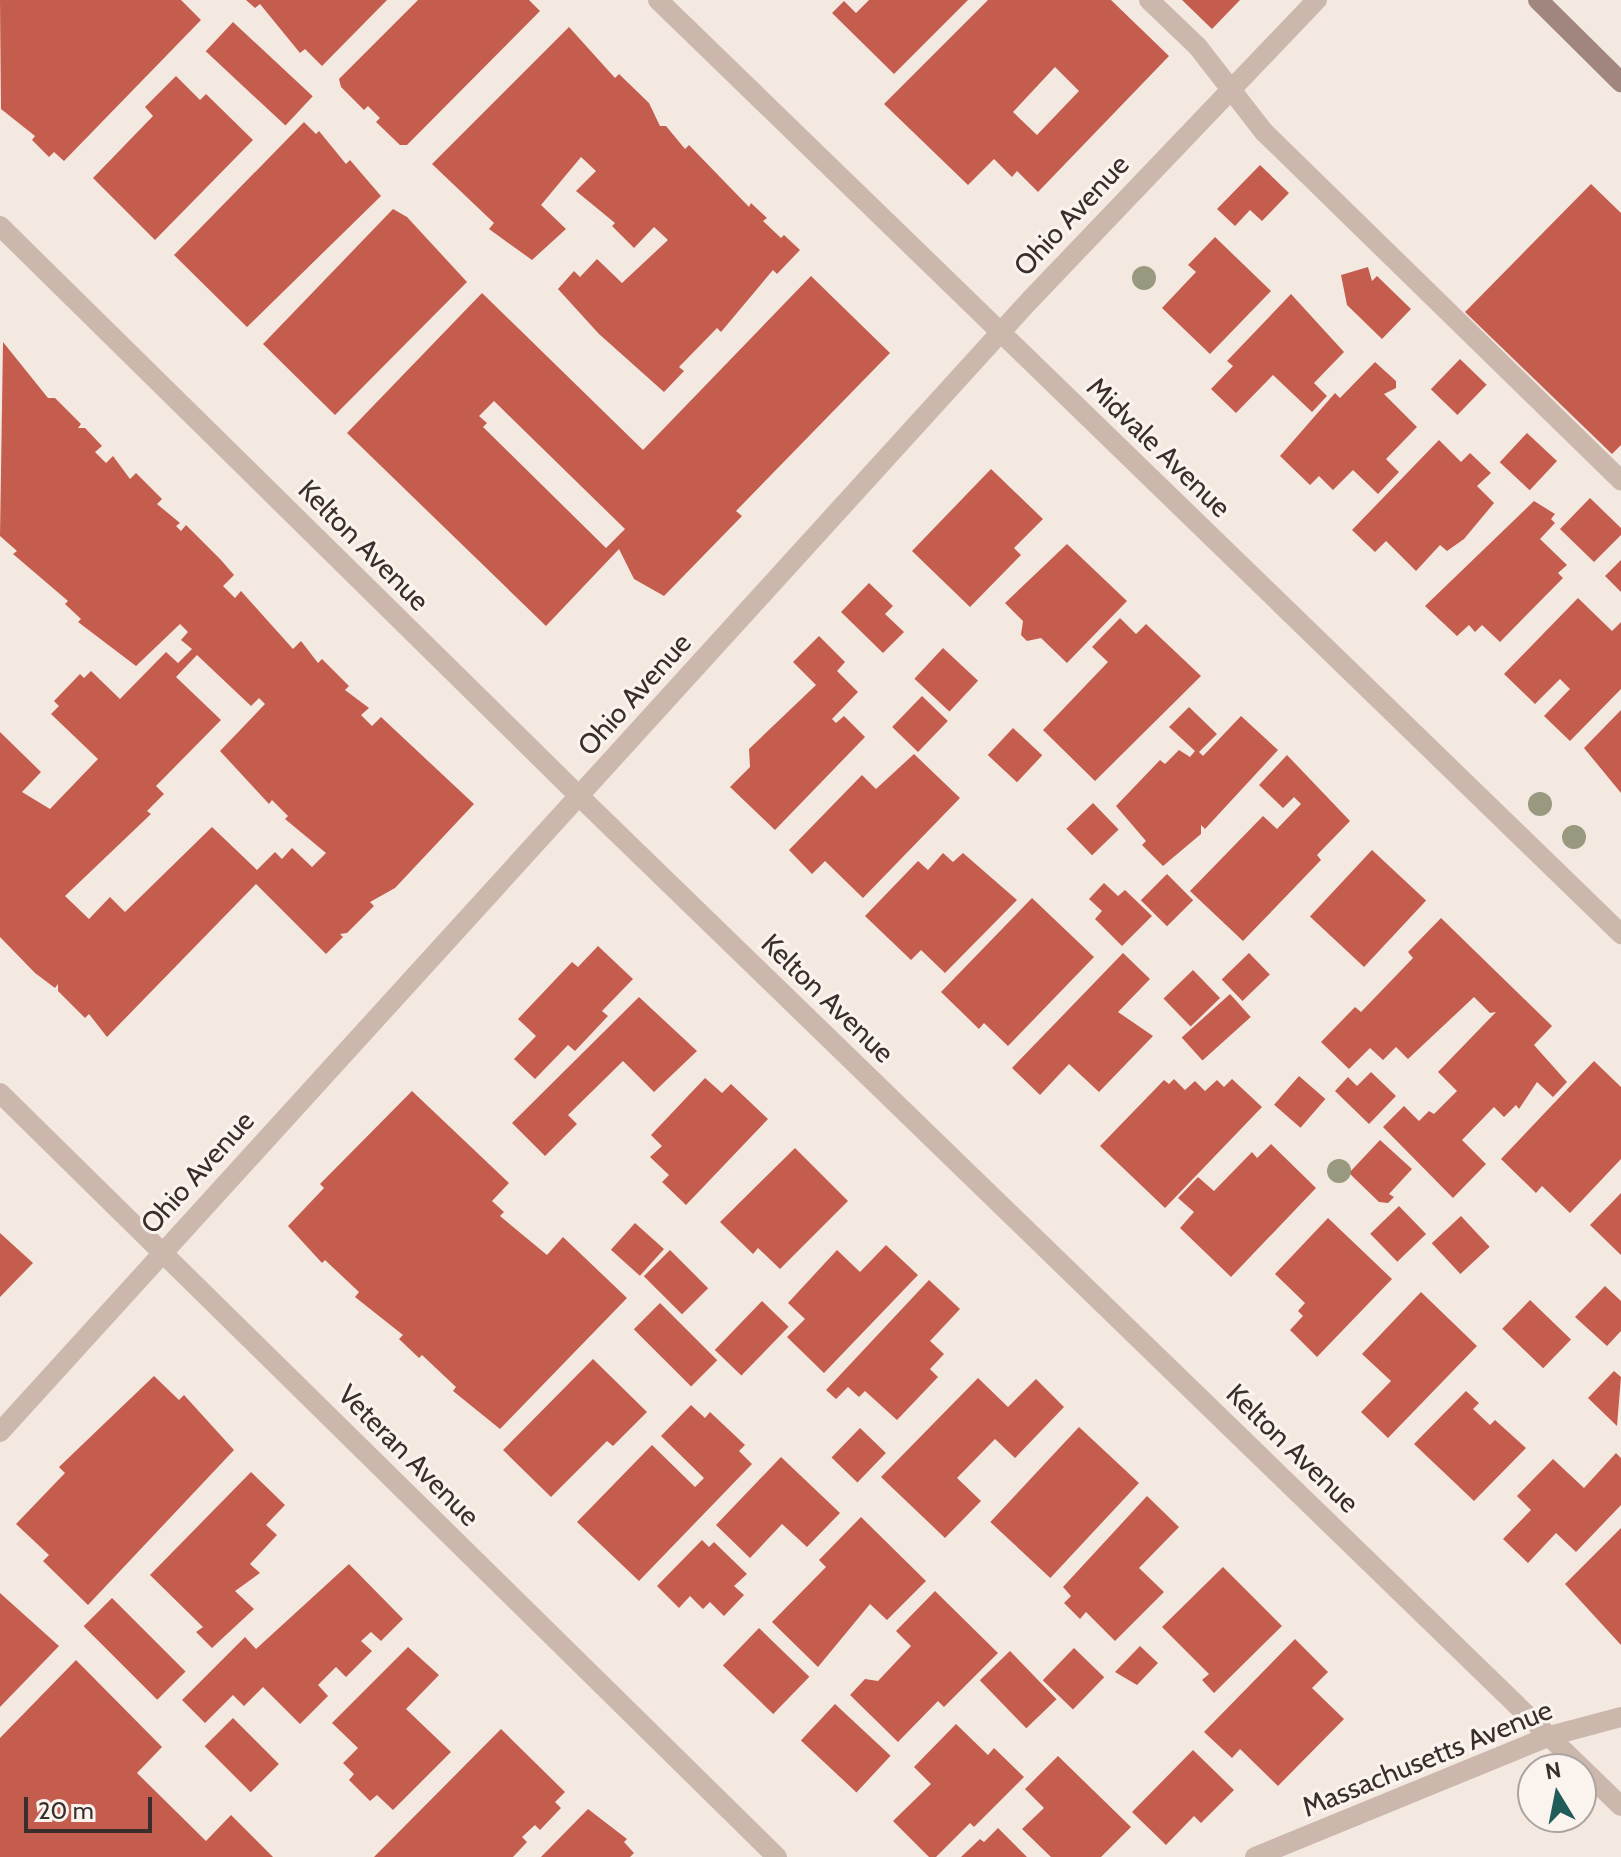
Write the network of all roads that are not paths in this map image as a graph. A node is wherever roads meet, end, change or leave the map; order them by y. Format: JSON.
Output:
{"nodes":[{"id":1,"x":658,"y":0,"type":"edge"},
{"id":2,"x":1149,"y":0,"type":"edge"},
{"id":3,"x":1317,"y":0,"type":"edge"},
{"id":4,"x":1538,"y":0,"type":"edge"},
{"id":5,"x":1621,"y":82,"type":"edge"},
{"id":6,"x":1228,"y":89,"type":"junction"},
{"id":7,"x":0,"y":226,"type":"edge"},
{"id":8,"x":1000,"y":333,"type":"junction"},
{"id":9,"x":1621,"y":480,"type":"edge"},
{"id":10,"x":579,"y":796,"type":"junction"},
{"id":11,"x":1621,"y":934,"type":"edge"},
{"id":12,"x":0,"y":1093,"type":"edge"},
{"id":13,"x":162,"y":1253,"type":"junction"},
{"id":14,"x":0,"y":1432,"type":"edge"},
{"id":15,"x":1621,"y":1717,"type":"edge"},
{"id":16,"x":1550,"y":1736,"type":"junction"},
{"id":17,"x":1621,"y":1806,"type":"edge"},
{"id":18,"x":777,"y":1857,"type":"edge"},
{"id":19,"x":1255,"y":1857,"type":"edge"}],
"edges":[{"from":1,"to":8,"type":"street","name":"Midvale Avenue"},
{"from":2,"to":6,"type":"street"},
{"from":3,"to":6,"type":"street","name":"Ohio Avenue"},
{"from":4,"to":5,"type":"main road"},
{"from":6,"to":8,"type":"street","name":"Ohio Avenue"},
{"from":6,"to":9,"type":"street"},
{"from":7,"to":10,"type":"street","name":"Kelton Avenue"},
{"from":8,"to":10,"type":"street","name":"Ohio Avenue"},
{"from":8,"to":11,"type":"street","name":"Midvale Avenue"},
{"from":10,"to":13,"type":"street","name":"Ohio Avenue"},
{"from":10,"to":16,"type":"street","name":"Kelton Avenue"},
{"from":12,"to":13,"type":"street","name":"Veteran Avenue"},
{"from":13,"to":14,"type":"street","name":"Ohio Avenue"},
{"from":13,"to":18,"type":"street","name":"Veteran Avenue"},
{"from":15,"to":16,"type":"street","name":"Massachusetts Avenue"},
{"from":16,"to":17,"type":"street","name":"Kelton Avenue"},
{"from":16,"to":19,"type":"street","name":"Massachusetts Avenue"}]}
